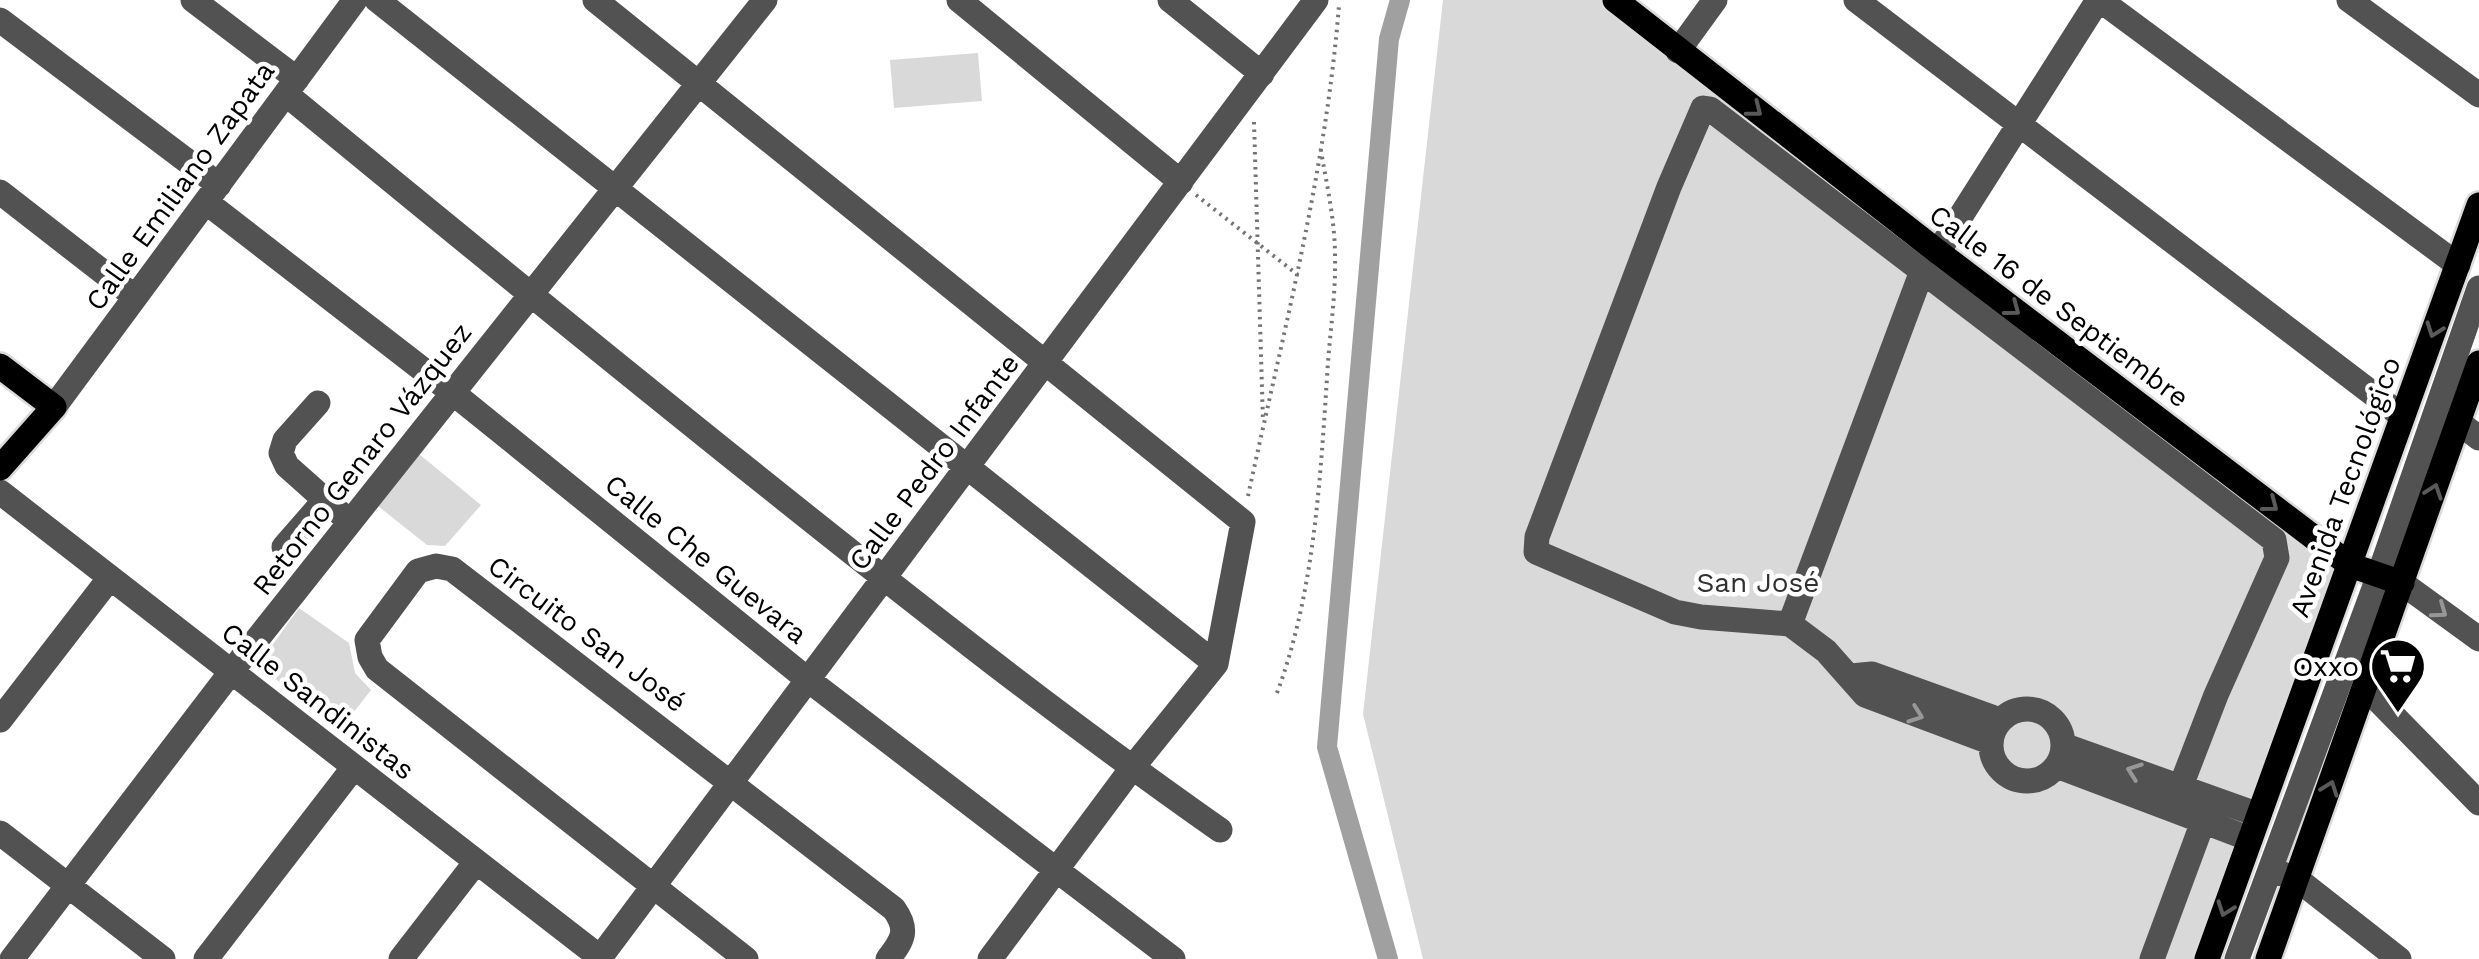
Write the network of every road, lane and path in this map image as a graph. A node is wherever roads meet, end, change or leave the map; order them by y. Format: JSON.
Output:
{"nodes":[{"id":1,"x":193,"y":0,"type":"edge"},
{"id":2,"x":355,"y":0,"type":"edge"},
{"id":3,"x":376,"y":0,"type":"edge"},
{"id":4,"x":595,"y":0,"type":"edge"},
{"id":5,"x":765,"y":0,"type":"edge"},
{"id":6,"x":959,"y":0,"type":"edge"},
{"id":7,"x":1170,"y":0,"type":"edge"},
{"id":8,"x":1316,"y":0,"type":"edge"},
{"id":9,"x":1340,"y":0,"type":"edge"},
{"id":10,"x":1616,"y":0,"type":"edge"},
{"id":11,"x":1714,"y":0,"type":"edge"},
{"id":12,"x":1856,"y":0,"type":"edge"},
{"id":13,"x":2099,"y":0,"type":"edge"},
{"id":14,"x":2348,"y":0,"type":"edge"},
{"id":15,"x":0,"y":20,"type":"edge"},
{"id":16,"x":1678,"y":51,"type":"junction"},
{"id":17,"x":1257,"y":80,"type":"junction"},
{"id":18,"x":699,"y":84,"type":"junction"},
{"id":19,"x":291,"y":86,"type":"junction"},
{"id":20,"x":2479,"y":95,"type":"edge"},
{"id":21,"x":2020,"y":126,"type":"junction"},
{"id":22,"x":1321,"y":151,"type":"junction"},
{"id":23,"x":1181,"y":182,"type":"junction"},
{"id":24,"x":615,"y":188,"type":"junction"},
{"id":25,"x":0,"y":192,"type":"edge"},
{"id":26,"x":212,"y":193,"type":"junction"},
{"id":27,"x":2479,"y":205,"type":"edge"},
{"id":28,"x":1256,"y":242,"type":"junction"},
{"id":29,"x":1930,"y":262,"type":"junction"},
{"id":30,"x":2458,"y":265,"type":"junction"},
{"id":31,"x":1298,"y":275,"type":"junction"},
{"id":32,"x":2479,"y":288,"type":"edge"},
{"id":33,"x":530,"y":295,"type":"junction"},
{"id":34,"x":136,"y":297,"type":"junction"},
{"id":35,"x":2479,"y":363,"type":"edge"},
{"id":36,"x":1047,"y":364,"type":"junction"},
{"id":37,"x":0,"y":366,"type":"edge"},
{"id":38,"x":453,"y":393,"type":"junction"},
{"id":39,"x":318,"y":403,"type":"dead end"},
{"id":40,"x":54,"y":407,"type":"junction"},
{"id":41,"x":2402,"y":416,"type":"junction"},
{"id":42,"x":2458,"y":422,"type":"junction"},
{"id":43,"x":1263,"y":427,"type":"junction"},
{"id":44,"x":2479,"y":438,"type":"edge"},
{"id":45,"x":968,"y":467,"type":"junction"},
{"id":46,"x":0,"y":468,"type":"edge"},
{"id":47,"x":0,"y":492,"type":"edge"},
{"id":48,"x":325,"y":500,"type":"junction"},
{"id":49,"x":350,"y":522,"type":"junction"},
{"id":50,"x":1243,"y":522,"type":"junction"},
{"id":51,"x":284,"y":547,"type":"dead end"},
{"id":52,"x":2350,"y":565,"type":"junction"},
{"id":53,"x":884,"y":578,"type":"junction"},
{"id":54,"x":109,"y":579,"type":"junction"},
{"id":55,"x":2390,"y":579,"type":"junction"},
{"id":56,"x":1790,"y":624,"type":"junction"},
{"id":57,"x":2479,"y":639,"type":"edge"},
{"id":58,"x":1216,"y":664,"type":"junction"},
{"id":59,"x":231,"y":672,"type":"junction"},
{"id":60,"x":807,"y":679,"type":"junction"},
{"id":61,"x":2366,"y":688,"type":"junction"},
{"id":62,"x":1277,"y":693,"type":"dead end"},
{"id":63,"x":0,"y":720,"type":"edge"},
{"id":64,"x":1995,"y":731,"type":"junction"},
{"id":65,"x":2060,"y":755,"type":"junction"},
{"id":66,"x":354,"y":767,"type":"junction"},
{"id":67,"x":1132,"y":768,"type":"junction"},
{"id":68,"x":731,"y":782,"type":"junction"},
{"id":69,"x":2176,"y":799,"type":"junction"},
{"id":70,"x":2479,"y":803,"type":"edge"},
{"id":71,"x":2207,"y":810,"type":"junction"},
{"id":72,"x":1220,"y":830,"type":"dead end"},
{"id":73,"x":0,"y":833,"type":"edge"},
{"id":74,"x":2251,"y":838,"type":"junction"},
{"id":75,"x":476,"y":862,"type":"junction"},
{"id":76,"x":1056,"y":870,"type":"junction"},
{"id":77,"x":2270,"y":870,"type":"junction"},
{"id":78,"x":2297,"y":879,"type":"junction"},
{"id":79,"x":70,"y":886,"type":"junction"},
{"id":80,"x":654,"y":886,"type":"junction"},
{"id":81,"x":600,"y":958,"type":"edge"},
{"id":82,"x":12,"y":959,"type":"edge"},
{"id":83,"x":163,"y":959,"type":"edge"},
{"id":84,"x":206,"y":959,"type":"edge"},
{"id":85,"x":401,"y":959,"type":"edge"},
{"id":86,"x":746,"y":959,"type":"edge"},
{"id":87,"x":888,"y":959,"type":"edge"},
{"id":88,"x":990,"y":959,"type":"edge"},
{"id":89,"x":1172,"y":959,"type":"edge"},
{"id":90,"x":2152,"y":959,"type":"edge"},
{"id":91,"x":2207,"y":959,"type":"edge"},
{"id":92,"x":2237,"y":959,"type":"edge"},
{"id":93,"x":2268,"y":959,"type":"edge"},
{"id":94,"x":2398,"y":959,"type":"edge"}],
"edges":[{"from":1,"to":19,"type":"street"},
{"from":2,"to":19,"type":"street","name":"Calle Emiliano Zapata"},
{"from":3,"to":24,"type":"street"},
{"from":4,"to":18,"type":"street"},
{"from":5,"to":18,"type":"street","name":"Retorno Genaro Vázquez"},
{"from":6,"to":23,"type":"street"},
{"from":7,"to":17,"type":"street"},
{"from":8,"to":17,"type":"street","name":"Calle Pedro Infante"},
{"from":9,"to":22,"type":"path"},
{"from":10,"to":16,"type":"main road","name":"Calle 16 de Septiembre"},
{"from":11,"to":16,"type":"street"},
{"from":12,"to":21,"type":"street"},
{"from":13,"to":21,"type":"street"},
{"from":13,"to":30,"type":"street"},
{"from":14,"to":20,"type":"street"},
{"from":15,"to":26,"type":"street","name":"Calle Che Guevara"},
{"from":16,"to":29,"type":"main road","name":"Calle 16 de Septiembre","one_way":true},
{"from":17,"to":23,"type":"street","name":"Calle Pedro Infante"},
{"from":17,"to":28,"type":"path"},
{"from":18,"to":24,"type":"street","name":"Retorno Genaro Vázquez"},
{"from":18,"to":36,"type":"street"},
{"from":19,"to":26,"type":"street","name":"Calle Emiliano Zapata"},
{"from":19,"to":33,"type":"street"},
{"from":21,"to":29,"type":"street"},
{"from":21,"to":41,"type":"street"},
{"from":22,"to":31,"type":"path"},
{"from":22,"to":62,"type":"path"},
{"from":23,"to":28,"type":"path"},
{"from":23,"to":36,"type":"street","name":"Calle Pedro Infante"},
{"from":24,"to":33,"type":"street","name":"Retorno Genaro Vázquez"},
{"from":24,"to":45,"type":"street"},
{"from":25,"to":34,"type":"street"},
{"from":26,"to":34,"type":"street","name":"Calle Emiliano Zapata"},
{"from":26,"to":38,"type":"street","name":"Calle Che Guevara"},
{"from":27,"to":30,"type":"main road","name":"Avenida Tecnológico"},
{"from":28,"to":31,"type":"path"},
{"from":28,"to":43,"type":"path"},
{"from":29,"to":52,"type":"main road","name":"Calle 16 de Septiembre","one_way":true},
{"from":29,"to":56,"type":"street"},
{"from":29,"to":56,"type":"street"},
{"from":29,"to":69,"type":"street"},
{"from":30,"to":41,"type":"main road","name":"Avenida Tecnológico","one_way":true},
{"from":31,"to":43,"type":"path"},
{"from":32,"to":55,"type":"street"},
{"from":33,"to":38,"type":"street","name":"Retorno Genaro Vázquez"},
{"from":33,"to":53,"type":"street"},
{"from":34,"to":40,"type":"street","name":"Calle Emiliano Zapata"},
{"from":35,"to":42,"type":"main road"},
{"from":36,"to":45,"type":"street","name":"Calle Pedro Infante"},
{"from":36,"to":50,"type":"street"},
{"from":37,"to":40,"type":"main road"},
{"from":38,"to":49,"type":"street","name":"Retorno Genaro Vázquez"},
{"from":38,"to":60,"type":"street","name":"Calle Che Guevara"},
{"from":39,"to":48,"type":"street"},
{"from":40,"to":46,"type":"main road"},
{"from":41,"to":52,"type":"main road","name":"Avenida Tecnológico"},
{"from":42,"to":44,"type":"street"},
{"from":55,"to":42,"type":"main road","one_way":true},
{"from":43,"to":50,"type":"path"},
{"from":45,"to":53,"type":"street","name":"Calle Pedro Infante"},
{"from":45,"to":58,"type":"street"},
{"from":47,"to":54,"type":"street","name":"Calle Sandinistas"},
{"from":48,"to":49,"type":"street"},
{"from":48,"to":51,"type":"street"},
{"from":49,"to":59,"type":"street","name":"Retorno Genaro Vázquez"},
{"from":50,"to":58,"type":"street"},
{"from":52,"to":55,"type":"main road","name":"Calle 16 de Septiembre"},
{"from":52,"to":74,"type":"main road","name":"Avenida Tecnológico"},
{"from":53,"to":60,"type":"street","name":"Calle Pedro Infante"},
{"from":53,"to":67,"type":"street"},
{"from":54,"to":59,"type":"street","name":"Calle Sandinistas"},
{"from":54,"to":63,"type":"street"},
{"from":55,"to":57,"type":"street","name":"Calle 16 de Septiembre","one_way":true},
{"from":55,"to":61,"type":"main road"},
{"from":55,"to":77,"type":"street"},
{"from":56,"to":64,"type":"street"},
{"from":58,"to":67,"type":"street"},
{"from":59,"to":66,"type":"street","name":"Calle Sandinistas"},
{"from":59,"to":79,"type":"street","name":"Retorno Genaro Vázquez"},
{"from":60,"to":68,"type":"street","name":"Calle Pedro Infante"},
{"from":60,"to":76,"type":"street","name":"Calle Che Guevara"},
{"from":61,"to":70,"type":"street"},
{"from":78,"to":61,"type":"main road","one_way":true},
{"from":64,"to":65,"type":"street"},
{"from":64,"to":65,"type":"street"},
{"from":65,"to":69,"type":"street"},
{"from":66,"to":75,"type":"street","name":"Calle Sandinistas"},
{"from":66,"to":84,"type":"street"},
{"from":67,"to":72,"type":"street"},
{"from":67,"to":76,"type":"street"},
{"from":68,"to":80,"type":"street","name":"Calle Pedro Infante"},
{"from":68,"to":80,"type":"street","name":"Circuito San José"},
{"from":68,"to":87,"type":"street","name":"Circuito San José"},
{"from":69,"to":71,"type":"street"},
{"from":71,"to":74,"type":"street"},
{"from":71,"to":90,"type":"street"},
{"from":73,"to":79,"type":"street"},
{"from":74,"to":77,"type":"street"},
{"from":74,"to":91,"type":"main road","name":"Avenida Tecnológico","one_way":true},
{"from":75,"to":81,"type":"street","name":"Calle Sandinistas"},
{"from":75,"to":85,"type":"street"},
{"from":76,"to":88,"type":"street"},
{"from":76,"to":89,"type":"street","name":"Calle Che Guevara"},
{"from":77,"to":78,"type":"street"},
{"from":77,"to":92,"type":"street"},
{"from":78,"to":93,"type":"main road"},
{"from":78,"to":94,"type":"street"},
{"from":79,"to":82,"type":"street","name":"Retorno Genaro Vázquez"},
{"from":79,"to":83,"type":"street"},
{"from":80,"to":81,"type":"street","name":"Calle Pedro Infante"},
{"from":80,"to":86,"type":"street","name":"Circuito San José"}]}
